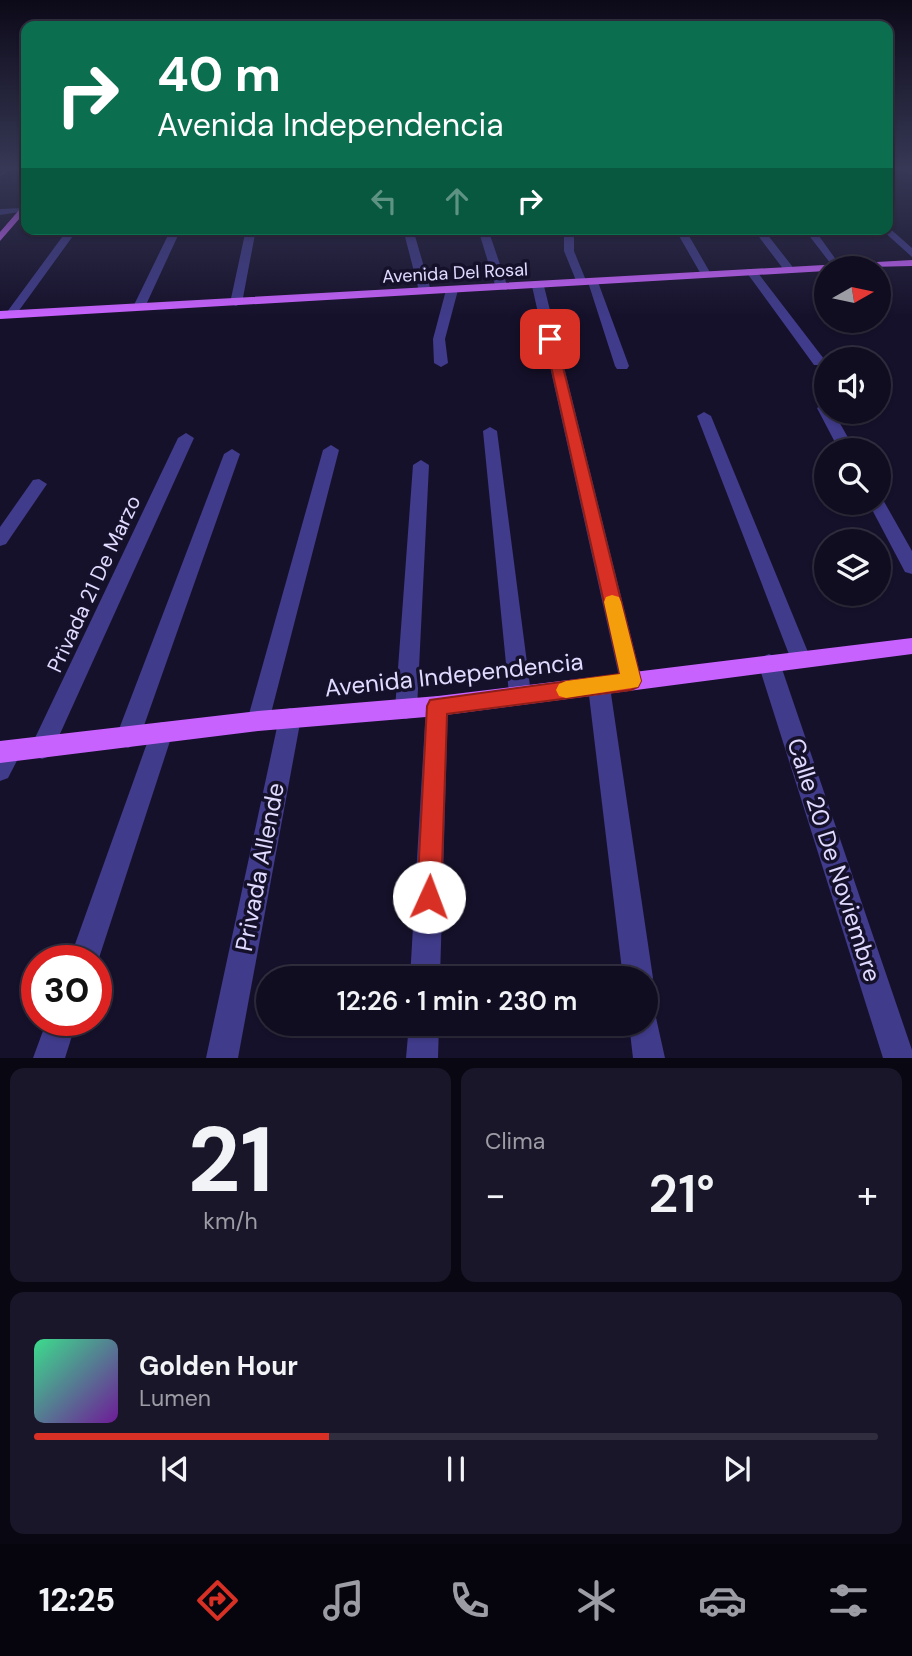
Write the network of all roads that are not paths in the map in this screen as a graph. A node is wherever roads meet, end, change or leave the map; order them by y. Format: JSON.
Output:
{"nodes":[{"id":1,"x":16,"y":218,"type":"edge"},
{"id":2,"x":68,"y":235,"type":"edge"},
{"id":3,"x":173,"y":235,"type":"edge"},
{"id":4,"x":250,"y":235,"type":"edge"},
{"id":5,"x":410,"y":235,"type":"edge"},
{"id":6,"x":485,"y":235,"type":"edge"},
{"id":7,"x":569,"y":235,"type":"edge"},
{"id":8,"x":683,"y":235,"type":"edge"},
{"id":9,"x":763,"y":235,"type":"edge"},
{"id":10,"x":815,"y":235,"type":"edge"},
{"id":11,"x":892,"y":235,"type":"edge"},
{"id":12,"x":0,"y":238,"type":"edge"},
{"id":13,"x":912,"y":254,"type":"edge"},
{"id":14,"x":830,"y":256,"type":"edge"},
{"id":15,"x":912,"y":263,"type":"edge"},
{"id":16,"x":891,"y":264,"type":"edge"},
{"id":17,"x":814,"y":267,"type":"edge"},
{"id":18,"x":788,"y":268,"type":"junction"},
{"id":19,"x":751,"y":271,"type":"junction"},
{"id":20,"x":706,"y":275,"type":"junction"},
{"id":21,"x":587,"y":283,"type":"junction"},
{"id":22,"x":538,"y":286,"type":"junction"},
{"id":23,"x":502,"y":288,"type":"junction"},
{"id":24,"x":452,"y":290,"type":"junction"},
{"id":25,"x":425,"y":291,"type":"junction"},
{"id":26,"x":236,"y":303,"type":"junction"},
{"id":27,"x":139,"y":307,"type":"junction"},
{"id":28,"x":5,"y":315,"type":"edge"},
{"id":29,"x":814,"y":355,"type":"edge"},
{"id":30,"x":441,"y":363,"type":"dead end"},
{"id":31,"x":622,"y":366,"type":"dead end"},
{"id":32,"x":704,"y":416,"type":"dead end"},
{"id":33,"x":490,"y":430,"type":"dead end"},
{"id":34,"x":186,"y":438,"type":"dead end"},
{"id":35,"x":331,"y":450,"type":"dead end"},
{"id":36,"x":232,"y":454,"type":"dead end"},
{"id":37,"x":421,"y":465,"type":"dead end"},
{"id":38,"x":39,"y":484,"type":"dead end"},
{"id":39,"x":883,"y":515,"type":"edge"},
{"id":40,"x":0,"y":540,"type":"edge"},
{"id":41,"x":912,"y":567,"type":"edge"},
{"id":42,"x":912,"y":646,"type":"edge"},
{"id":43,"x":800,"y":657,"type":"junction"},
{"id":44,"x":769,"y":663,"type":"junction"},
{"id":45,"x":631,"y":681,"type":"junction"},
{"id":46,"x":599,"y":687,"type":"junction"},
{"id":47,"x":520,"y":694,"type":"junction"},
{"id":48,"x":437,"y":706,"type":"junction"},
{"id":49,"x":406,"y":709,"type":"junction"},
{"id":50,"x":290,"y":718,"type":"junction"},
{"id":51,"x":258,"y":721,"type":"junction"},
{"id":52,"x":162,"y":732,"type":"junction"},
{"id":53,"x":128,"y":737,"type":"junction"},
{"id":54,"x":42,"y":748,"type":"junction"},
{"id":55,"x":3,"y":758,"type":"edge"},
{"id":56,"x":89,"y":945,"type":"edge"},
{"id":57,"x":426,"y":966,"type":"edge"},
{"id":58,"x":636,"y":966,"type":"edge"},
{"id":59,"x":57,"y":1036,"type":"edge"},
{"id":60,"x":423,"y":1036,"type":"edge"},
{"id":61,"x":646,"y":1036,"type":"edge"},
{"id":62,"x":49,"y":1058,"type":"edge"},
{"id":63,"x":222,"y":1058,"type":"edge"},
{"id":64,"x":422,"y":1058,"type":"edge"},
{"id":65,"x":649,"y":1058,"type":"edge"},
{"id":66,"x":899,"y":1058,"type":"edge"}],
"edges":[{"from":1,"to":12,"type":"main road"},
{"from":2,"to":28,"type":"street"},
{"from":3,"to":27,"type":"street"},
{"from":4,"to":26,"type":"street"},
{"from":5,"to":25,"type":"street"},
{"from":6,"to":23,"type":"street"},
{"from":7,"to":21,"type":"street"},
{"from":8,"to":20,"type":"street"},
{"from":9,"to":18,"type":"street"},
{"from":10,"to":14,"type":"street"},
{"from":11,"to":13,"type":"street"},
{"from":15,"to":16,"type":"main road","name":"Avenida Del Rosal"},
{"from":17,"to":18,"type":"main road","name":"Avenida Del Rosal"},
{"from":18,"to":19,"type":"main road","name":"Avenida Del Rosal"},
{"from":19,"to":20,"type":"main road","name":"Avenida Del Rosal"},
{"from":19,"to":29,"type":"street"},
{"from":20,"to":21,"type":"main road","name":"Avenida Del Rosal"},
{"from":21,"to":22,"type":"main road","name":"Avenida Del Rosal"},
{"from":21,"to":31,"type":"street"},
{"from":22,"to":23,"type":"main road","name":"Avenida Del Rosal"},
{"from":22,"to":45,"type":"street"},
{"from":23,"to":24,"type":"main road","name":"Avenida Del Rosal"},
{"from":24,"to":25,"type":"main road","name":"Avenida Del Rosal"},
{"from":24,"to":30,"type":"street"},
{"from":25,"to":26,"type":"main road","name":"Avenida Del Rosal"},
{"from":26,"to":27,"type":"main road","name":"Avenida Del Rosal"},
{"from":27,"to":28,"type":"main road","name":"Avenida Del Rosal"},
{"from":32,"to":43,"type":"street"},
{"from":33,"to":47,"type":"street"},
{"from":34,"to":54,"type":"street","name":"Privada 21 De Marzo"},
{"from":35,"to":51,"type":"street"},
{"from":36,"to":53,"type":"street"},
{"from":37,"to":49,"type":"street"},
{"from":38,"to":40,"type":"street"},
{"from":39,"to":41,"type":"street"},
{"from":42,"to":43,"type":"main road","name":"Avenida Independencia"},
{"from":43,"to":44,"type":"main road","name":"Avenida Independencia"},
{"from":44,"to":45,"type":"main road","name":"Avenida Independencia"},
{"from":44,"to":66,"type":"street","name":"Calle 20 De Noviembre"},
{"from":45,"to":46,"type":"main road","name":"Avenida Independencia"},
{"from":46,"to":47,"type":"main road","name":"Avenida Independencia"},
{"from":46,"to":58,"type":"street"},
{"from":47,"to":48,"type":"main road","name":"Avenida Independencia"},
{"from":48,"to":49,"type":"main road","name":"Avenida Independencia"},
{"from":48,"to":57,"type":"street"},
{"from":49,"to":50,"type":"main road","name":"Avenida Independencia"},
{"from":50,"to":51,"type":"main road","name":"Avenida Independencia"},
{"from":50,"to":63,"type":"street","name":"Privada Allende"},
{"from":51,"to":52,"type":"main road","name":"Avenida Independencia"},
{"from":52,"to":53,"type":"main road","name":"Avenida Independencia"},
{"from":52,"to":56,"type":"street"},
{"from":53,"to":54,"type":"main road","name":"Avenida Independencia"},
{"from":54,"to":55,"type":"main road","name":"Avenida Independencia"},
{"from":59,"to":62,"type":"street"},
{"from":60,"to":64,"type":"street"},
{"from":61,"to":65,"type":"street"}]}
